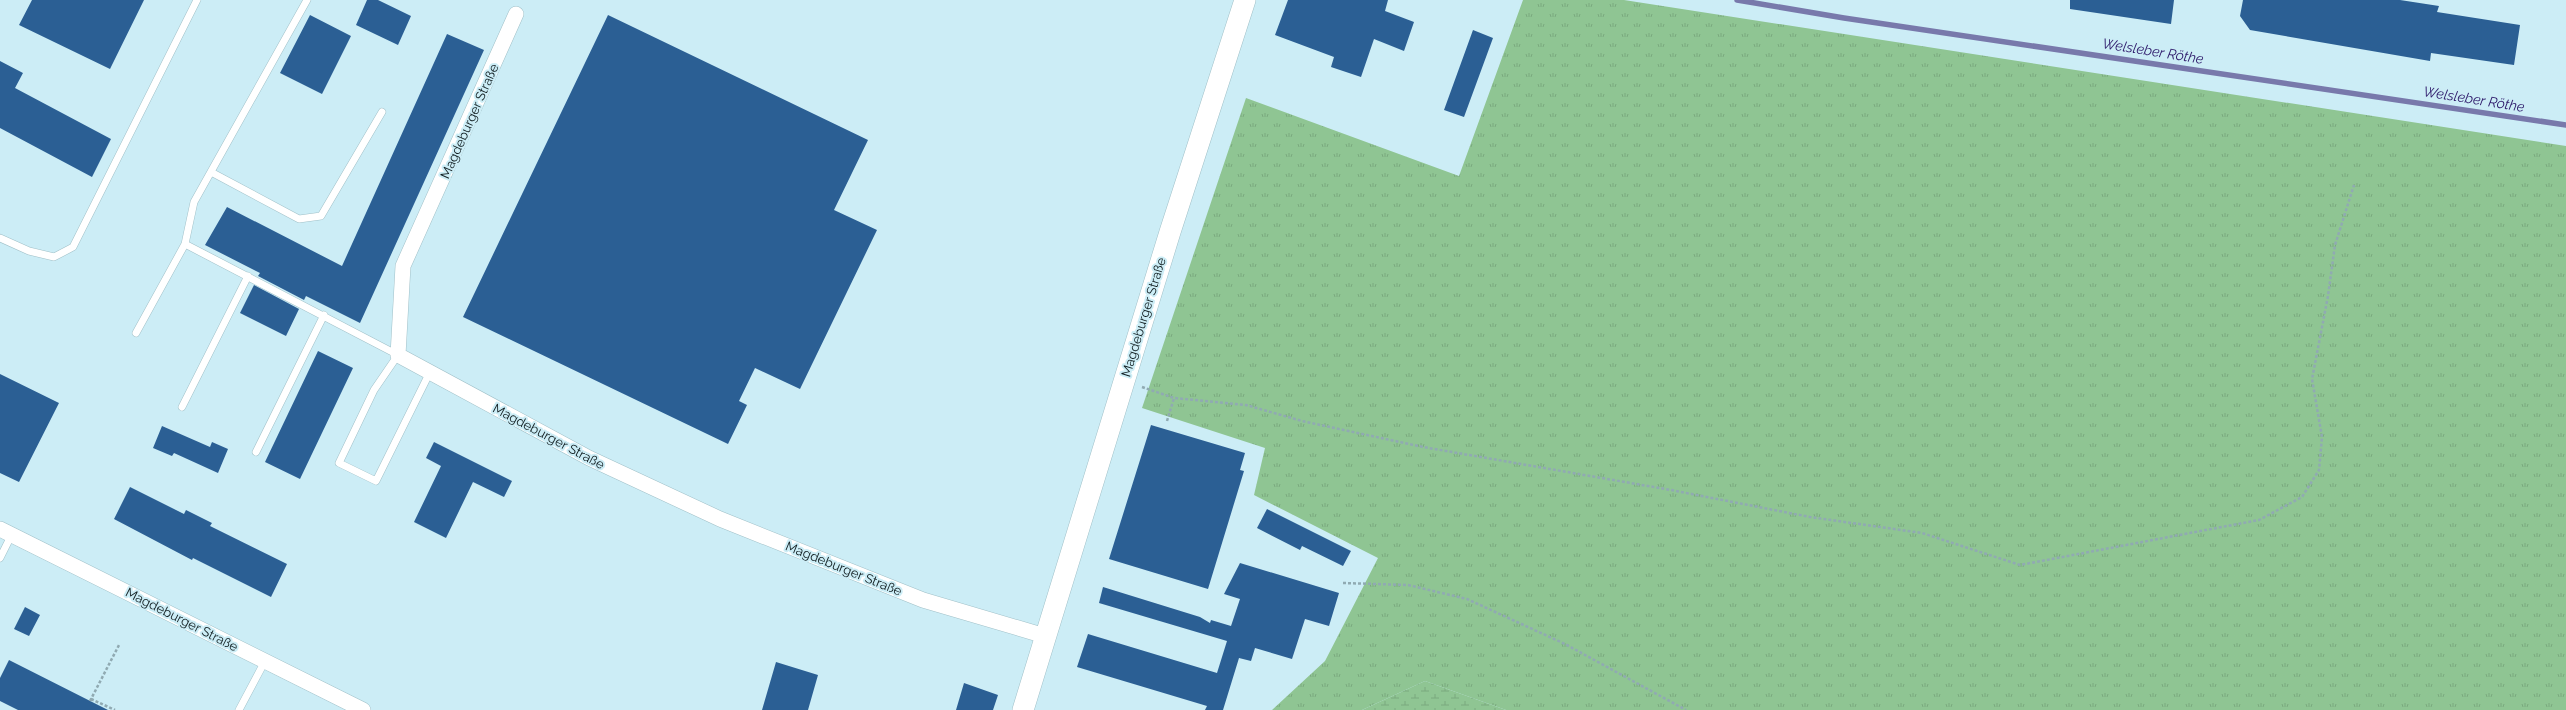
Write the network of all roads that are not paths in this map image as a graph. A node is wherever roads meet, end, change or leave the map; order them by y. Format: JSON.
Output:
{"nodes":[{"id":1,"x":197,"y":0,"type":"edge"},
{"id":2,"x":307,"y":0,"type":"edge"},
{"id":3,"x":1244,"y":0,"type":"edge"},
{"id":4,"x":516,"y":14,"type":"dead end"},
{"id":5,"x":382,"y":112,"type":"dead end"},
{"id":6,"x":211,"y":172,"type":"junction"},
{"id":7,"x":0,"y":238,"type":"edge"},
{"id":8,"x":185,"y":244,"type":"junction"},
{"id":9,"x":248,"y":276,"type":"junction"},
{"id":10,"x":324,"y":315,"type":"junction"},
{"id":11,"x":136,"y":333,"type":"dead end"},
{"id":12,"x":398,"y":355,"type":"junction"},
{"id":13,"x":430,"y":372,"type":"junction"},
{"id":14,"x":182,"y":407,"type":"dead end"},
{"id":15,"x":256,"y":452,"type":"dead end"},
{"id":16,"x":6,"y":532,"type":"edge"},
{"id":17,"x":0,"y":558,"type":"edge"},
{"id":18,"x":1045,"y":636,"type":"junction"},
{"id":19,"x":265,"y":661,"type":"junction"},
{"id":20,"x":239,"y":710,"type":"edge"},
{"id":21,"x":363,"y":710,"type":"edge"},
{"id":22,"x":1023,"y":710,"type":"edge"}],
"edges":[{"from":1,"to":7,"type":"lane"},
{"from":2,"to":6,"type":"lane"},
{"from":3,"to":18,"type":"main road","name":"Magdeburger Straße"},
{"from":4,"to":12,"type":"street","name":"Magdeburger Straße"},
{"from":5,"to":6,"type":"lane"},
{"from":6,"to":8,"type":"lane"},
{"from":8,"to":9,"type":"lane"},
{"from":8,"to":11,"type":"lane"},
{"from":9,"to":10,"type":"lane"},
{"from":9,"to":14,"type":"lane"},
{"from":10,"to":12,"type":"lane"},
{"from":10,"to":15,"type":"lane"},
{"from":12,"to":13,"type":"street","name":"Magdeburger Straße"},
{"from":12,"to":13,"type":"lane"},
{"from":13,"to":18,"type":"street","name":"Magdeburger Straße"},
{"from":16,"to":17,"type":"lane"},
{"from":16,"to":19,"type":"street","name":"Magdeburger Straße"},
{"from":18,"to":22,"type":"main road","name":"Magdeburger Straße"},
{"from":19,"to":20,"type":"lane"},
{"from":19,"to":21,"type":"street","name":"Magdeburger Straße"}]}
